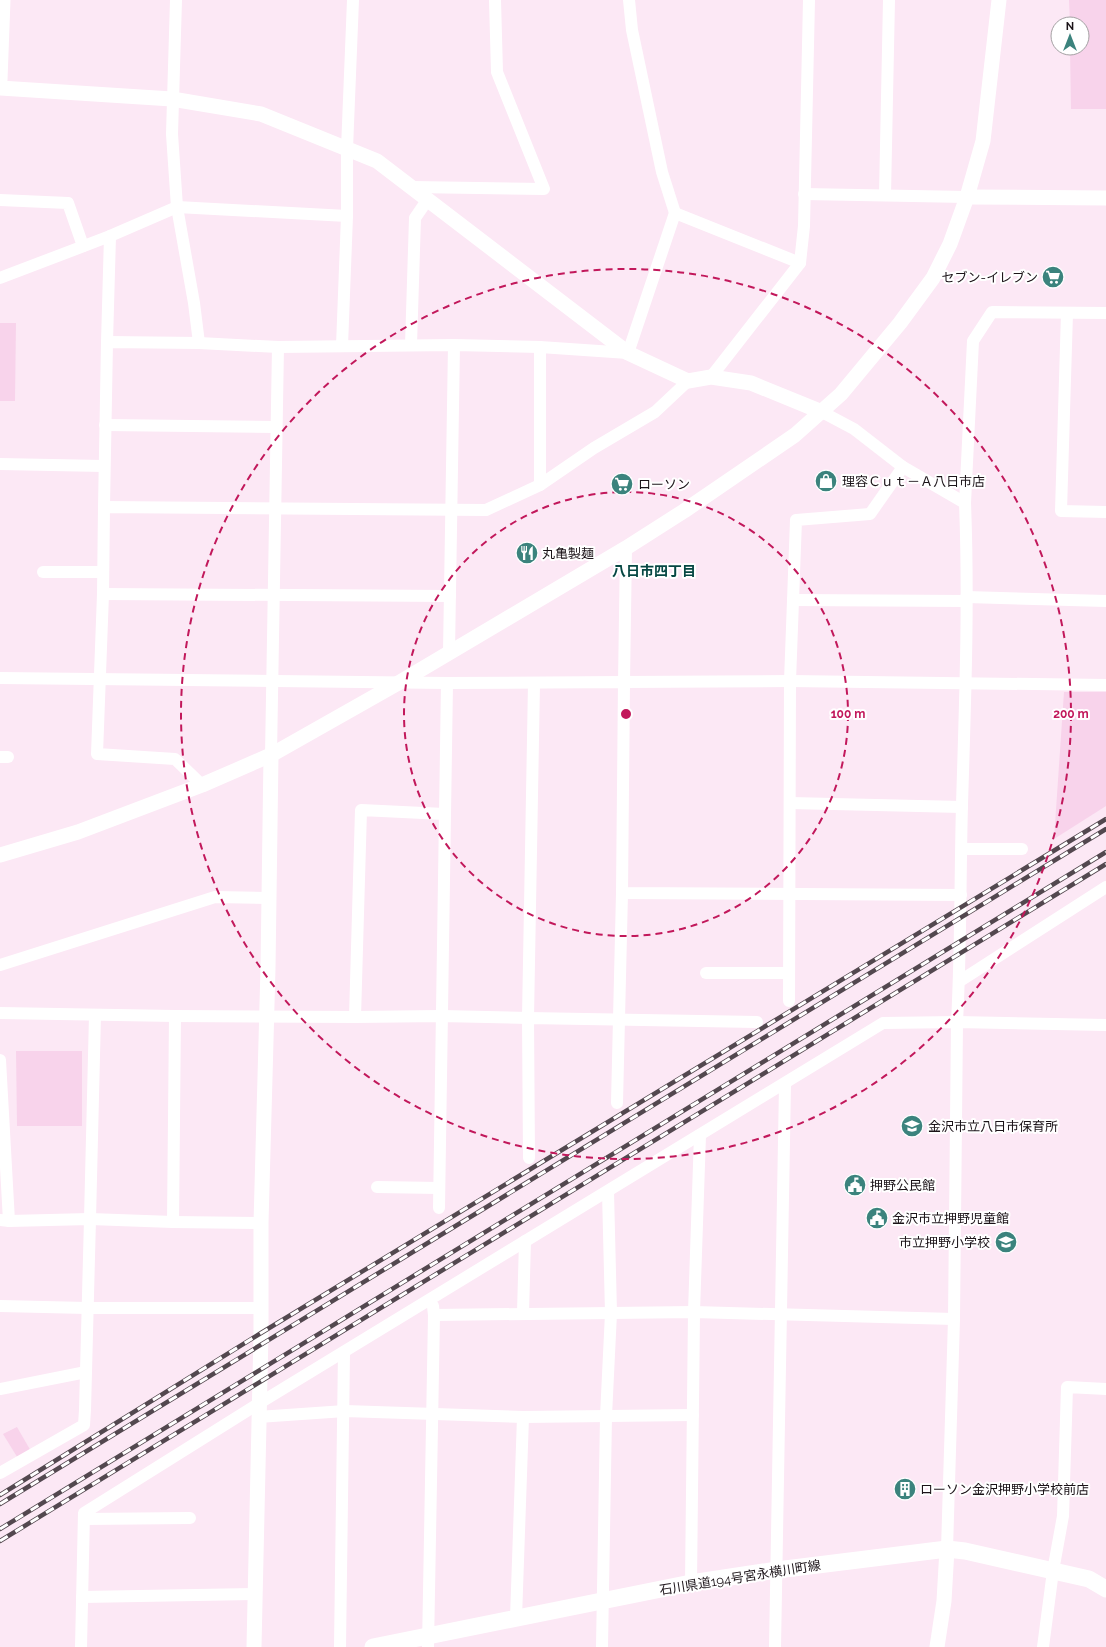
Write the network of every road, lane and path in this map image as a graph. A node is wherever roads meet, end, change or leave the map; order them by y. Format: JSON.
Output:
{"nodes":[{"id":1,"x":3,"y":0,"type":"edge"},
{"id":2,"x":176,"y":0,"type":"edge"},
{"id":3,"x":353,"y":0,"type":"edge"},
{"id":4,"x":495,"y":0,"type":"edge"},
{"id":5,"x":629,"y":0,"type":"edge"},
{"id":6,"x":808,"y":0,"type":"edge"},
{"id":7,"x":889,"y":0,"type":"edge"},
{"id":8,"x":998,"y":0,"type":"edge"},
{"id":9,"x":0,"y":80,"type":"edge"},
{"id":10,"x":0,"y":88,"type":"edge"},
{"id":11,"x":172,"y":99,"type":"junction"},
{"id":12,"x":347,"y":149,"type":"junction"},
{"id":13,"x":412,"y":187,"type":"junction"},
{"id":14,"x":804,"y":194,"type":"junction"},
{"id":15,"x":885,"y":195,"type":"junction"},
{"id":16,"x":967,"y":198,"type":"junction"},
{"id":17,"x":1106,"y":198,"type":"edge"},
{"id":18,"x":428,"y":199,"type":"junction"},
{"id":19,"x":0,"y":200,"type":"edge"},
{"id":20,"x":177,"y":207,"type":"junction"},
{"id":21,"x":675,"y":213,"type":"junction"},
{"id":22,"x":347,"y":216,"type":"junction"},
{"id":23,"x":110,"y":236,"type":"junction"},
{"id":24,"x":82,"y":246,"type":"junction"},
{"id":25,"x":800,"y":263,"type":"junction"},
{"id":26,"x":0,"y":278,"type":"edge"},
{"id":27,"x":1067,"y":313,"type":"junction"},
{"id":28,"x":1106,"y":313,"type":"edge"},
{"id":29,"x":107,"y":342,"type":"junction"},
{"id":30,"x":199,"y":343,"type":"junction"},
{"id":31,"x":410,"y":345,"type":"junction"},
{"id":32,"x":454,"y":345,"type":"junction"},
{"id":33,"x":342,"y":346,"type":"junction"},
{"id":34,"x":278,"y":347,"type":"junction"},
{"id":35,"x":540,"y":347,"type":"junction"},
{"id":36,"x":628,"y":353,"type":"junction"},
{"id":37,"x":710,"y":377,"type":"junction"},
{"id":38,"x":688,"y":381,"type":"junction"},
{"id":39,"x":822,"y":412,"type":"junction"},
{"id":40,"x":105,"y":425,"type":"junction"},
{"id":41,"x":276,"y":427,"type":"junction"},
{"id":42,"x":0,"y":464,"type":"edge"},
{"id":43,"x":104,"y":466,"type":"junction"},
{"id":44,"x":903,"y":467,"type":"junction"},
{"id":45,"x":540,"y":485,"type":"junction"},
{"id":46,"x":965,"y":503,"type":"junction"},
{"id":47,"x":104,"y":507,"type":"junction"},
{"id":48,"x":275,"y":508,"type":"junction"},
{"id":49,"x":452,"y":510,"type":"junction"},
{"id":50,"x":1106,"y":512,"type":"edge"},
{"id":51,"x":626,"y":548,"type":"junction"},
{"id":52,"x":43,"y":572,"type":"dead end"},
{"id":53,"x":103,"y":572,"type":"junction"},
{"id":54,"x":103,"y":594,"type":"junction"},
{"id":55,"x":274,"y":595,"type":"junction"},
{"id":56,"x":450,"y":596,"type":"junction"},
{"id":57,"x":966,"y":599,"type":"junction"},
{"id":58,"x":793,"y":600,"type":"junction"},
{"id":59,"x":1106,"y":602,"type":"edge"},
{"id":60,"x":449,"y":652,"type":"junction"},
{"id":61,"x":0,"y":678,"type":"edge"},
{"id":62,"x":101,"y":679,"type":"junction"},
{"id":63,"x":790,"y":680,"type":"junction"},
{"id":64,"x":272,"y":682,"type":"junction"},
{"id":65,"x":400,"y":682,"type":"junction"},
{"id":66,"x":624,"y":682,"type":"junction"},
{"id":67,"x":447,"y":683,"type":"junction"},
{"id":68,"x":534,"y":683,"type":"junction"},
{"id":69,"x":966,"y":683,"type":"junction"},
{"id":70,"x":1106,"y":685,"type":"edge"},
{"id":71,"x":271,"y":754,"type":"junction"},
{"id":72,"x":202,"y":785,"type":"junction"},
{"id":73,"x":790,"y":803,"type":"junction"},
{"id":74,"x":962,"y":807,"type":"junction"},
{"id":75,"x":444,"y":814,"type":"junction"},
{"id":76,"x":962,"y":849,"type":"junction"},
{"id":77,"x":1022,"y":850,"type":"dead end"},
{"id":78,"x":0,"y":855,"type":"edge"},
{"id":79,"x":1106,"y":887,"type":"edge"},
{"id":80,"x":622,"y":893,"type":"junction"},
{"id":81,"x":789,"y":894,"type":"junction"},
{"id":82,"x":961,"y":895,"type":"junction"},
{"id":83,"x":268,"y":898,"type":"junction"},
{"id":84,"x":0,"y":965,"type":"edge"},
{"id":85,"x":706,"y":973,"type":"dead end"},
{"id":86,"x":789,"y":973,"type":"junction"},
{"id":87,"x":960,"y":981,"type":"junction"},
{"id":88,"x":789,"y":1001,"type":"dead end"},
{"id":89,"x":0,"y":1013,"type":"edge"},
{"id":90,"x":95,"y":1014,"type":"junction"},
{"id":91,"x":175,"y":1016,"type":"junction"},
{"id":92,"x":266,"y":1016,"type":"junction"},
{"id":93,"x":441,"y":1016,"type":"junction"},
{"id":94,"x":355,"y":1018,"type":"junction"},
{"id":95,"x":528,"y":1018,"type":"junction"},
{"id":96,"x":618,"y":1019,"type":"junction"},
{"id":97,"x":757,"y":1022,"type":"dead end"},
{"id":98,"x":957,"y":1022,"type":"junction"},
{"id":99,"x":1106,"y":1025,"type":"edge"},
{"id":100,"x":0,"y":1060,"type":"edge"},
{"id":101,"x":785,"y":1085,"type":"junction"},
{"id":102,"x":617,"y":1103,"type":"dead end"},
{"id":103,"x":700,"y":1135,"type":"junction"},
{"id":104,"x":529,"y":1158,"type":"dead end"},
{"id":105,"x":377,"y":1187,"type":"dead end"},
{"id":106,"x":439,"y":1188,"type":"junction"},
{"id":107,"x":608,"y":1192,"type":"junction"},
{"id":108,"x":439,"y":1208,"type":"dead end"},
{"id":109,"x":90,"y":1219,"type":"junction"},
{"id":110,"x":5,"y":1220,"type":"edge"},
{"id":111,"x":173,"y":1222,"type":"junction"},
{"id":112,"x":262,"y":1223,"type":"junction"},
{"id":113,"x":525,"y":1241,"type":"junction"},
{"id":114,"x":432,"y":1299,"type":"junction"},
{"id":115,"x":0,"y":1306,"type":"edge"},
{"id":116,"x":87,"y":1308,"type":"junction"},
{"id":117,"x":261,"y":1308,"type":"junction"},
{"id":118,"x":611,"y":1312,"type":"junction"},
{"id":119,"x":694,"y":1312,"type":"junction"},
{"id":120,"x":523,"y":1313,"type":"junction"},
{"id":121,"x":434,"y":1314,"type":"junction"},
{"id":122,"x":781,"y":1314,"type":"junction"},
{"id":123,"x":954,"y":1319,"type":"junction"},
{"id":124,"x":344,"y":1352,"type":"junction"},
{"id":125,"x":86,"y":1372,"type":"junction"},
{"id":126,"x":0,"y":1389,"type":"edge"},
{"id":127,"x":1106,"y":1389,"type":"edge"},
{"id":128,"x":258,"y":1411,"type":"junction"},
{"id":129,"x":345,"y":1411,"type":"junction"},
{"id":130,"x":432,"y":1415,"type":"junction"},
{"id":131,"x":693,"y":1415,"type":"junction"},
{"id":132,"x":606,"y":1416,"type":"junction"},
{"id":133,"x":523,"y":1417,"type":"junction"},
{"id":134,"x":0,"y":1473,"type":"edge"},
{"id":135,"x":190,"y":1518,"type":"dead end"},
{"id":136,"x":84,"y":1519,"type":"junction"},
{"id":137,"x":947,"y":1549,"type":"junction"},
{"id":138,"x":777,"y":1570,"type":"junction"},
{"id":139,"x":1053,"y":1571,"type":"junction"},
{"id":140,"x":691,"y":1583,"type":"junction"},
{"id":141,"x":1106,"y":1589,"type":"edge"},
{"id":142,"x":254,"y":1594,"type":"junction"},
{"id":143,"x":82,"y":1597,"type":"junction"},
{"id":144,"x":602,"y":1601,"type":"junction"},
{"id":145,"x":516,"y":1618,"type":"junction"},
{"id":146,"x":428,"y":1642,"type":"edge"},
{"id":147,"x":82,"y":1647,"type":"edge"},
{"id":148,"x":254,"y":1647,"type":"edge"},
{"id":149,"x":340,"y":1647,"type":"edge"},
{"id":150,"x":373,"y":1647,"type":"edge"},
{"id":151,"x":602,"y":1647,"type":"edge"},
{"id":152,"x":775,"y":1647,"type":"edge"},
{"id":153,"x":937,"y":1647,"type":"edge"},
{"id":154,"x":1043,"y":1647,"type":"edge"}],
"edges":[{"from":1,"to":9,"type":"street"},
{"from":2,"to":11,"type":"street"},
{"from":3,"to":12,"type":"street"},
{"from":4,"to":13,"type":"street"},
{"from":5,"to":21,"type":"street"},
{"from":6,"to":14,"type":"street"},
{"from":7,"to":15,"type":"street"},
{"from":8,"to":16,"type":"street"},
{"from":10,"to":11,"type":"street"},
{"from":11,"to":12,"type":"street"},
{"from":11,"to":20,"type":"street"},
{"from":12,"to":13,"type":"street"},
{"from":12,"to":22,"type":"street"},
{"from":13,"to":18,"type":"street"},
{"from":14,"to":15,"type":"street"},
{"from":14,"to":25,"type":"street"},
{"from":15,"to":16,"type":"street"},
{"from":16,"to":17,"type":"street"},
{"from":16,"to":39,"type":"street"},
{"from":18,"to":31,"type":"street"},
{"from":18,"to":36,"type":"street"},
{"from":19,"to":24,"type":"street"},
{"from":20,"to":22,"type":"street"},
{"from":20,"to":23,"type":"street"},
{"from":20,"to":30,"type":"street"},
{"from":21,"to":25,"type":"street"},
{"from":21,"to":36,"type":"street"},
{"from":22,"to":33,"type":"street"},
{"from":23,"to":24,"type":"street"},
{"from":23,"to":29,"type":"street"},
{"from":24,"to":26,"type":"street"},
{"from":25,"to":37,"type":"street"},
{"from":27,"to":28,"type":"street"},
{"from":27,"to":46,"type":"street"},
{"from":27,"to":50,"type":"street"},
{"from":29,"to":30,"type":"street"},
{"from":29,"to":40,"type":"street"},
{"from":30,"to":34,"type":"street"},
{"from":31,"to":32,"type":"street"},
{"from":31,"to":33,"type":"street"},
{"from":32,"to":35,"type":"street"},
{"from":32,"to":49,"type":"street"},
{"from":33,"to":34,"type":"street"},
{"from":34,"to":41,"type":"street"},
{"from":35,"to":36,"type":"street"},
{"from":35,"to":45,"type":"street"},
{"from":36,"to":38,"type":"street"},
{"from":37,"to":38,"type":"street"},
{"from":37,"to":39,"type":"street"},
{"from":38,"to":45,"type":"street"},
{"from":39,"to":44,"type":"street"},
{"from":39,"to":51,"type":"street"},
{"from":40,"to":41,"type":"street"},
{"from":40,"to":43,"type":"street"},
{"from":41,"to":48,"type":"street"},
{"from":42,"to":43,"type":"street"},
{"from":43,"to":47,"type":"street"},
{"from":44,"to":46,"type":"street"},
{"from":44,"to":58,"type":"street"},
{"from":45,"to":49,"type":"street"},
{"from":46,"to":57,"type":"street"},
{"from":47,"to":48,"type":"street"},
{"from":47,"to":53,"type":"street"},
{"from":48,"to":49,"type":"street"},
{"from":48,"to":55,"type":"street"},
{"from":49,"to":56,"type":"street"},
{"from":51,"to":60,"type":"street"},
{"from":51,"to":66,"type":"street"},
{"from":52,"to":53,"type":"street"},
{"from":53,"to":54,"type":"street"},
{"from":54,"to":55,"type":"street"},
{"from":54,"to":62,"type":"street"},
{"from":55,"to":56,"type":"street"},
{"from":55,"to":64,"type":"street"},
{"from":56,"to":60,"type":"street"},
{"from":57,"to":58,"type":"street"},
{"from":57,"to":59,"type":"street"},
{"from":57,"to":69,"type":"street"},
{"from":58,"to":63,"type":"street"},
{"from":60,"to":65,"type":"street"},
{"from":61,"to":62,"type":"street"},
{"from":62,"to":64,"type":"street"},
{"from":62,"to":72,"type":"street"},
{"from":63,"to":66,"type":"street"},
{"from":63,"to":69,"type":"street"},
{"from":63,"to":73,"type":"street"},
{"from":64,"to":65,"type":"street"},
{"from":64,"to":71,"type":"street"},
{"from":65,"to":67,"type":"street"},
{"from":65,"to":71,"type":"street"},
{"from":66,"to":68,"type":"street"},
{"from":66,"to":80,"type":"street"},
{"from":67,"to":68,"type":"street"},
{"from":67,"to":75,"type":"street"},
{"from":68,"to":95,"type":"street"},
{"from":69,"to":70,"type":"street"},
{"from":69,"to":74,"type":"street"},
{"from":71,"to":72,"type":"street"},
{"from":71,"to":83,"type":"street"},
{"from":72,"to":78,"type":"street"},
{"from":73,"to":74,"type":"street"},
{"from":73,"to":81,"type":"street"},
{"from":74,"to":76,"type":"street"},
{"from":75,"to":93,"type":"street"},
{"from":75,"to":94,"type":"street"},
{"from":76,"to":77,"type":"street"},
{"from":76,"to":82,"type":"street"},
{"from":79,"to":87,"type":"street"},
{"from":80,"to":81,"type":"street"},
{"from":80,"to":96,"type":"street"},
{"from":81,"to":82,"type":"street"},
{"from":81,"to":86,"type":"street"},
{"from":82,"to":87,"type":"street"},
{"from":83,"to":84,"type":"street"},
{"from":83,"to":92,"type":"street"},
{"from":85,"to":86,"type":"street"},
{"from":86,"to":88,"type":"street"},
{"from":87,"to":98,"type":"street"},
{"from":89,"to":90,"type":"street"},
{"from":90,"to":91,"type":"street"},
{"from":90,"to":109,"type":"street"},
{"from":91,"to":92,"type":"street"},
{"from":91,"to":111,"type":"street"},
{"from":92,"to":94,"type":"street"},
{"from":92,"to":112,"type":"street"},
{"from":93,"to":94,"type":"street"},
{"from":93,"to":95,"type":"street"},
{"from":93,"to":106,"type":"street"},
{"from":95,"to":96,"type":"street"},
{"from":95,"to":104,"type":"street"},
{"from":96,"to":97,"type":"street"},
{"from":96,"to":102,"type":"street"},
{"from":98,"to":99,"type":"street"},
{"from":98,"to":101,"type":"street"},
{"from":98,"to":123,"type":"street"},
{"from":100,"to":110,"type":"street"},
{"from":101,"to":103,"type":"street"},
{"from":101,"to":122,"type":"street"},
{"from":103,"to":107,"type":"street"},
{"from":103,"to":119,"type":"street"},
{"from":105,"to":106,"type":"street"},
{"from":106,"to":108,"type":"street"},
{"from":107,"to":113,"type":"street"},
{"from":107,"to":118,"type":"street"},
{"from":109,"to":110,"type":"street"},
{"from":109,"to":111,"type":"street"},
{"from":109,"to":116,"type":"street"},
{"from":111,"to":112,"type":"street"},
{"from":112,"to":117,"type":"street"},
{"from":113,"to":114,"type":"street"},
{"from":113,"to":120,"type":"street"},
{"from":114,"to":121,"type":"street"},
{"from":114,"to":124,"type":"street"},
{"from":115,"to":116,"type":"street"},
{"from":116,"to":117,"type":"street"},
{"from":116,"to":125,"type":"street"},
{"from":117,"to":128,"type":"street"},
{"from":118,"to":119,"type":"street"},
{"from":118,"to":120,"type":"street"},
{"from":118,"to":132,"type":"street"},
{"from":119,"to":122,"type":"street"},
{"from":119,"to":131,"type":"street"},
{"from":120,"to":121,"type":"street"},
{"from":121,"to":130,"type":"street"},
{"from":122,"to":123,"type":"street"},
{"from":122,"to":138,"type":"street"},
{"from":123,"to":137,"type":"street"},
{"from":124,"to":128,"type":"street"},
{"from":124,"to":129,"type":"street"},
{"from":125,"to":126,"type":"street"},
{"from":125,"to":134,"type":"street"},
{"from":127,"to":139,"type":"street"},
{"from":128,"to":129,"type":"street"},
{"from":128,"to":136,"type":"street"},
{"from":128,"to":142,"type":"street"},
{"from":129,"to":130,"type":"street"},
{"from":129,"to":149,"type":"street"},
{"from":130,"to":133,"type":"street"},
{"from":130,"to":146,"type":"street"},
{"from":131,"to":132,"type":"street"},
{"from":131,"to":140,"type":"street"},
{"from":132,"to":133,"type":"street"},
{"from":132,"to":144,"type":"street"},
{"from":133,"to":145,"type":"street"},
{"from":135,"to":136,"type":"street"},
{"from":136,"to":143,"type":"street"},
{"from":137,"to":138,"type":"main road","name":"石川県道194号宮永横川町線"},
{"from":137,"to":139,"type":"main road","name":"石川県道194号宮永横川町線"},
{"from":137,"to":153,"type":"street"},
{"from":138,"to":140,"type":"main road","name":"石川県道194号宮永横川町線"},
{"from":138,"to":152,"type":"street"},
{"from":139,"to":141,"type":"main road","name":"石川県道194号宮永横川町線"},
{"from":139,"to":154,"type":"street"},
{"from":140,"to":144,"type":"main road","name":"石川県道194号宮永横川町線"},
{"from":142,"to":143,"type":"street"},
{"from":142,"to":148,"type":"street"},
{"from":143,"to":147,"type":"street"},
{"from":144,"to":145,"type":"main road","name":"石川県道194号宮永横川町線"},
{"from":144,"to":151,"type":"street"},
{"from":145,"to":146,"type":"main road","name":"石川県道194号宮永横川町線"},
{"from":146,"to":150,"type":"main road","name":"石川県道194号宮永横川町線"}]}
